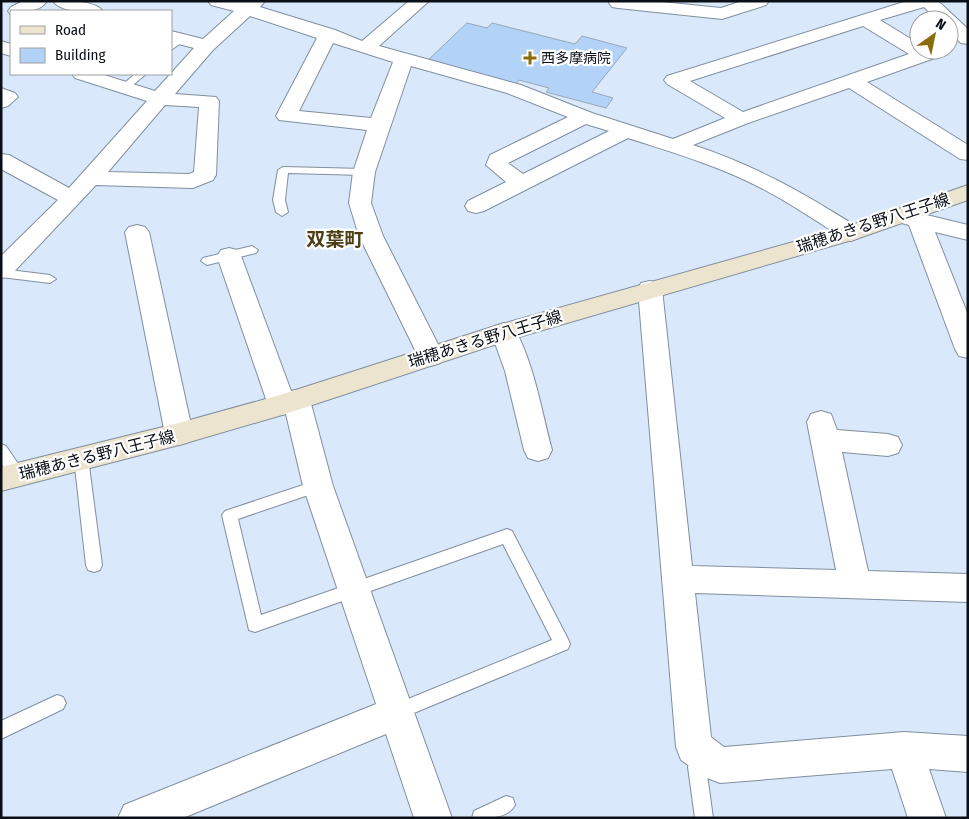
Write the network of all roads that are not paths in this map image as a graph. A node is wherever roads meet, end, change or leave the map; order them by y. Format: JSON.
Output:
{"nodes":[{"id":1,"x":38,"y":1,"type":"edge"},
{"id":2,"x":62,"y":1,"type":"edge"},
{"id":3,"x":216,"y":1,"type":"edge"},
{"id":4,"x":420,"y":1,"type":"edge"},
{"id":5,"x":760,"y":1,"type":"edge"},
{"id":6,"x":928,"y":1,"type":"edge"},
{"id":7,"x":618,"y":3,"type":"dead end"},
{"id":8,"x":252,"y":5,"type":"edge"},
{"id":9,"x":688,"y":5,"type":"edge"},
{"id":10,"x":17,"y":10,"type":"edge"},
{"id":11,"x":91,"y":10,"type":"edge"},
{"id":12,"x":937,"y":10,"type":"edge"},
{"id":13,"x":865,"y":19,"type":"junction"},
{"id":14,"x":328,"y":34,"type":"junction"},
{"id":15,"x":175,"y":40,"type":"edge"},
{"id":16,"x":909,"y":41,"type":"edge"},
{"id":17,"x":206,"y":46,"type":"junction"},
{"id":18,"x":366,"y":48,"type":"junction"},
{"id":19,"x":404,"y":59,"type":"junction"},
{"id":20,"x":909,"y":60,"type":"edge"},
{"id":21,"x":85,"y":75,"type":"edge"},
{"id":22,"x":140,"y":75,"type":"edge"},
{"id":23,"x":852,"y":81,"type":"junction"},
{"id":24,"x":124,"y":88,"type":"junction"},
{"id":25,"x":1,"y":94,"type":"edge"},
{"id":26,"x":159,"y":99,"type":"junction"},
{"id":27,"x":1,"y":102,"type":"edge"},
{"id":28,"x":586,"y":117,"type":"junction"},
{"id":29,"x":741,"y":118,"type":"junction"},
{"id":30,"x":379,"y":124,"type":"junction"},
{"id":31,"x":626,"y":131,"type":"junction"},
{"id":32,"x":673,"y":146,"type":"junction"},
{"id":33,"x":968,"y":154,"type":"edge"},
{"id":34,"x":1,"y":160,"type":"edge"},
{"id":35,"x":364,"y":172,"type":"junction"},
{"id":36,"x":90,"y":178,"type":"junction"},
{"id":37,"x":522,"y":183,"type":"junction"},
{"id":38,"x":968,"y":192,"type":"edge"},
{"id":39,"x":72,"y":199,"type":"junction"},
{"id":40,"x":476,"y":206,"type":"dead end"},
{"id":41,"x":282,"y":212,"type":"dead end"},
{"id":42,"x":909,"y":218,"type":"junction"},
{"id":43,"x":137,"y":232,"type":"dead end"},
{"id":44,"x":851,"y":233,"type":"junction"},
{"id":45,"x":968,"y":233,"type":"edge"},
{"id":46,"x":230,"y":255,"type":"dead end"},
{"id":47,"x":5,"y":261,"type":"edge"},
{"id":48,"x":50,"y":279,"type":"dead end"},
{"id":49,"x":650,"y":290,"type":"junction"},
{"id":50,"x":504,"y":332,"type":"junction"},
{"id":51,"x":968,"y":349,"type":"edge"},
{"id":52,"x":431,"y":356,"type":"junction"},
{"id":53,"x":289,"y":403,"type":"junction"},
{"id":54,"x":179,"y":434,"type":"junction"},
{"id":55,"x":888,"y":445,"type":"dead end"},
{"id":56,"x":1,"y":450,"type":"edge"},
{"id":57,"x":538,"y":450,"type":"dead end"},
{"id":58,"x":81,"y":458,"type":"junction"},
{"id":59,"x":9,"y":477,"type":"edge"},
{"id":60,"x":318,"y":486,"type":"junction"},
{"id":61,"x":94,"y":566,"type":"dead end"},
{"id":62,"x":677,"y":579,"type":"junction"},
{"id":63,"x":855,"y":585,"type":"junction"},
{"id":64,"x":968,"y":588,"type":"edge"},
{"id":65,"x":356,"y":591,"type":"junction"},
{"id":66,"x":57,"y":703,"type":"dead end"},
{"id":67,"x":397,"y":712,"type":"junction"},
{"id":68,"x":1,"y":730,"type":"edge"},
{"id":69,"x":699,"y":750,"type":"junction"},
{"id":70,"x":904,"y":750,"type":"junction"},
{"id":71,"x":968,"y":754,"type":"edge"},
{"id":72,"x":506,"y":805,"type":"dead end"},
{"id":73,"x":136,"y":818,"type":"edge"},
{"id":74,"x":433,"y":818,"type":"edge"},
{"id":75,"x":481,"y":818,"type":"edge"},
{"id":76,"x":704,"y":818,"type":"edge"},
{"id":77,"x":927,"y":818,"type":"edge"}],
"edges":[{"from":1,"to":10,"type":"street"},
{"from":2,"to":11,"type":"street"},
{"from":3,"to":8,"type":"street"},
{"from":4,"to":18,"type":"street"},
{"from":5,"to":9,"type":"street"},
{"from":6,"to":12,"type":"street"},
{"from":6,"to":13,"type":"street"},
{"from":7,"to":9,"type":"street"},
{"from":8,"to":14,"type":"street"},
{"from":8,"to":17,"type":"street"},
{"from":13,"to":16,"type":"street"},
{"from":13,"to":29,"type":"street"},
{"from":14,"to":18,"type":"street"},
{"from":14,"to":30,"type":"street"},
{"from":15,"to":17,"type":"street"},
{"from":17,"to":26,"type":"street"},
{"from":18,"to":19,"type":"street"},
{"from":19,"to":28,"type":"street"},
{"from":19,"to":30,"type":"street"},
{"from":20,"to":23,"type":"street"},
{"from":21,"to":24,"type":"street"},
{"from":22,"to":24,"type":"lane"},
{"from":23,"to":29,"type":"street"},
{"from":23,"to":33,"type":"street"},
{"from":24,"to":26,"type":"street"},
{"from":25,"to":27,"type":"street"},
{"from":26,"to":36,"type":"street"},
{"from":26,"to":36,"type":"street"},
{"from":28,"to":31,"type":"street"},
{"from":28,"to":37,"type":"street"},
{"from":29,"to":32,"type":"street"},
{"from":30,"to":35,"type":"street"},
{"from":31,"to":32,"type":"street"},
{"from":31,"to":37,"type":"street"},
{"from":32,"to":44,"type":"street"},
{"from":34,"to":39,"type":"street"},
{"from":35,"to":41,"type":"lane"},
{"from":35,"to":52,"type":"street"},
{"from":36,"to":39,"type":"street"},
{"from":37,"to":40,"type":"street"},
{"from":38,"to":42,"type":"main road","name":"瑞穂あきる野八王子線"},
{"from":39,"to":47,"type":"street"},
{"from":42,"to":44,"type":"main road","name":"瑞穂あきる野八王子線"},
{"from":42,"to":45,"type":"street"},
{"from":42,"to":51,"type":"street"},
{"from":43,"to":54,"type":"street"},
{"from":44,"to":49,"type":"main road","name":"瑞穂あきる野八王子線"},
{"from":46,"to":53,"type":"street"},
{"from":47,"to":48,"type":"lane"},
{"from":49,"to":50,"type":"main road","name":"瑞穂あきる野八王子線"},
{"from":49,"to":62,"type":"street"},
{"from":50,"to":52,"type":"main road","name":"瑞穂あきる野八王子線"},
{"from":50,"to":57,"type":"street"},
{"from":52,"to":53,"type":"main road","name":"瑞穂あきる野八王子線"},
{"from":53,"to":54,"type":"main road","name":"瑞穂あきる野八王子線"},
{"from":53,"to":60,"type":"street"},
{"from":54,"to":58,"type":"main road","name":"瑞穂あきる野八王子線"},
{"from":55,"to":63,"type":"street"},
{"from":56,"to":59,"type":"lane"},
{"from":58,"to":59,"type":"main road","name":"瑞穂あきる野八王子線"},
{"from":58,"to":61,"type":"lane"},
{"from":60,"to":65,"type":"street"},
{"from":60,"to":65,"type":"lane"},
{"from":62,"to":63,"type":"street"},
{"from":62,"to":69,"type":"street"},
{"from":63,"to":64,"type":"street"},
{"from":65,"to":67,"type":"street"},
{"from":65,"to":67,"type":"lane"},
{"from":66,"to":68,"type":"lane"},
{"from":67,"to":73,"type":"street"},
{"from":67,"to":74,"type":"street"},
{"from":69,"to":70,"type":"street"},
{"from":69,"to":76,"type":"lane"},
{"from":70,"to":71,"type":"street"},
{"from":70,"to":77,"type":"street"},
{"from":72,"to":75,"type":"lane"}]}
